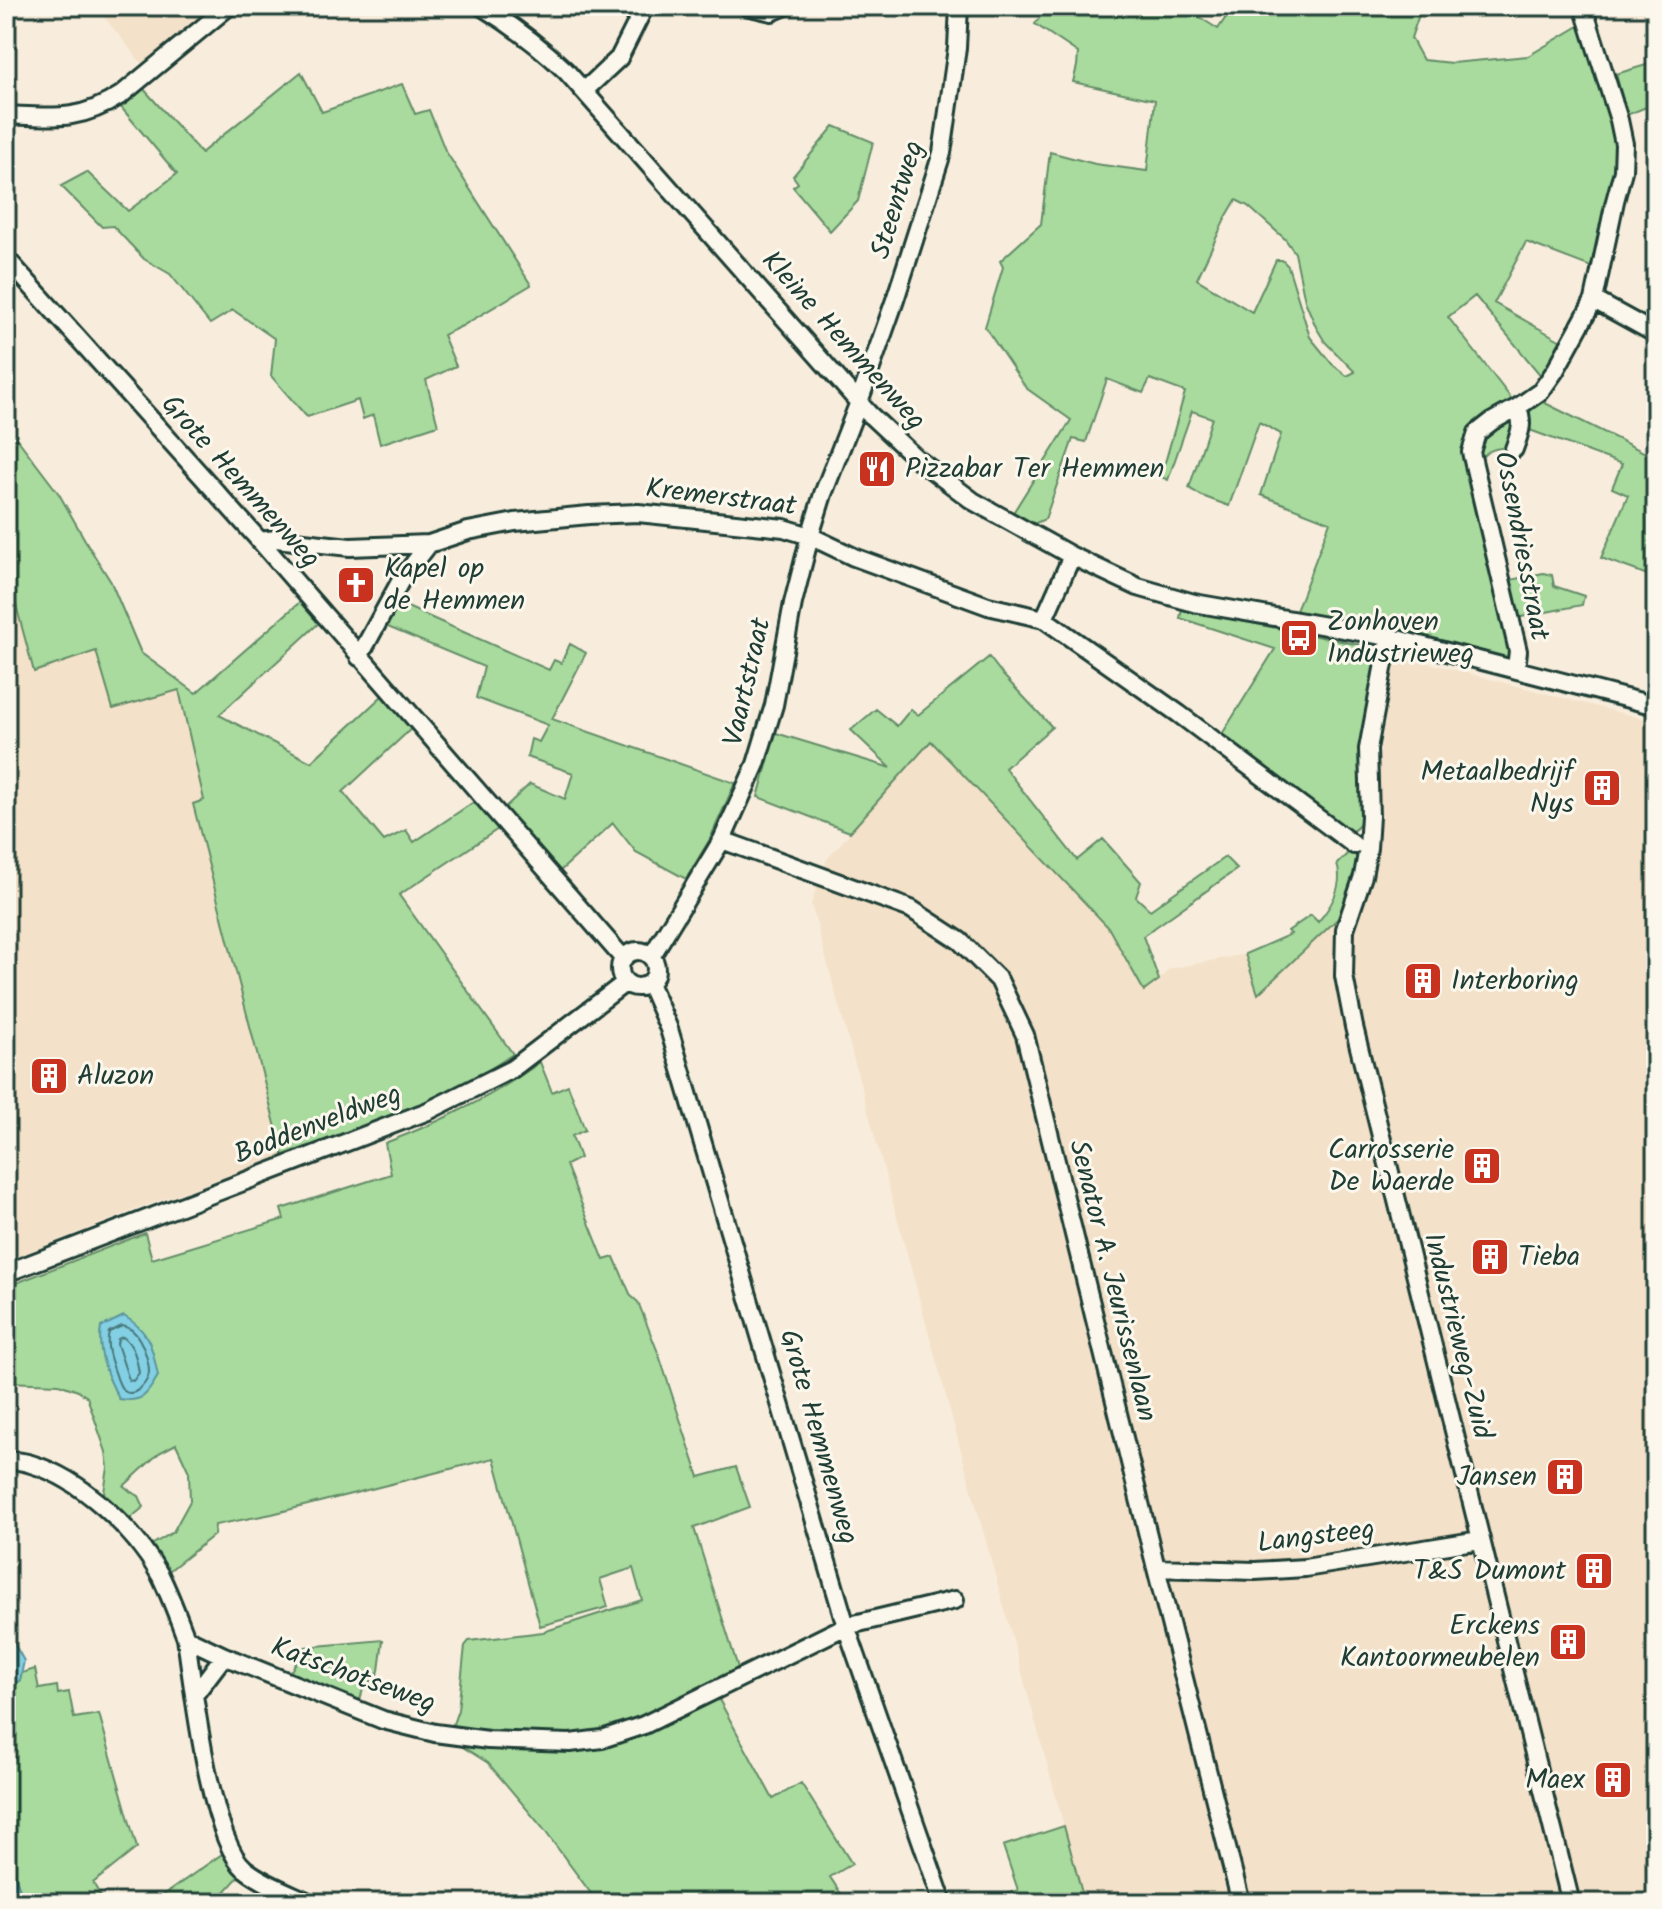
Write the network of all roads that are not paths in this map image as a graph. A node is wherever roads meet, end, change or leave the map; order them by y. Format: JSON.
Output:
{"nodes":[{"id":1,"x":229,"y":6,"type":"edge"},
{"id":2,"x":481,"y":6,"type":"edge"},
{"id":3,"x":645,"y":6,"type":"edge"},
{"id":4,"x":746,"y":6,"type":"edge"},
{"id":5,"x":786,"y":6,"type":"edge"},
{"id":6,"x":959,"y":6,"type":"edge"},
{"id":7,"x":1583,"y":6,"type":"edge"},
{"id":8,"x":584,"y":91,"type":"junction"},
{"id":9,"x":6,"y":115,"type":"edge"},
{"id":10,"x":6,"y":258,"type":"edge"},
{"id":11,"x":1594,"y":300,"type":"junction"},
{"id":12,"x":1656,"y":334,"type":"edge"},
{"id":13,"x":859,"y":402,"type":"junction"},
{"id":14,"x":1518,"y":407,"type":"junction"},
{"id":15,"x":1514,"y":449,"type":"dead end"},
{"id":16,"x":810,"y":536,"type":"junction"},
{"id":17,"x":260,"y":541,"type":"junction"},
{"id":18,"x":429,"y":544,"type":"junction"},
{"id":19,"x":1072,"y":556,"type":"junction"},
{"id":20,"x":1044,"y":619,"type":"junction"},
{"id":21,"x":1389,"y":637,"type":"junction"},
{"id":22,"x":359,"y":657,"type":"junction"},
{"id":23,"x":1516,"y":669,"type":"junction"},
{"id":24,"x":1656,"y":706,"type":"edge"},
{"id":25,"x":722,"y":840,"type":"junction"},
{"id":26,"x":1354,"y":845,"type":"dead end"},
{"id":27,"x":651,"y":957,"type":"junction"},
{"id":28,"x":623,"y":958,"type":"junction"},
{"id":29,"x":626,"y":982,"type":"junction"},
{"id":30,"x":649,"y":983,"type":"junction"},
{"id":31,"x":6,"y":1273,"type":"edge"},
{"id":32,"x":6,"y":1460,"type":"edge"},
{"id":33,"x":1480,"y":1540,"type":"junction"},
{"id":34,"x":1156,"y":1568,"type":"junction"},
{"id":35,"x":955,"y":1600,"type":"dead end"},
{"id":36,"x":846,"y":1626,"type":"junction"},
{"id":37,"x":186,"y":1638,"type":"junction"},
{"id":38,"x":224,"y":1656,"type":"junction"},
{"id":39,"x":195,"y":1694,"type":"junction"},
{"id":40,"x":311,"y":1903,"type":"edge"},
{"id":41,"x":943,"y":1903,"type":"edge"},
{"id":42,"x":1241,"y":1903,"type":"edge"},
{"id":43,"x":1571,"y":1903,"type":"edge"}],
"edges":[{"from":1,"to":9,"type":"street"},
{"from":2,"to":8,"type":"street","name":"Kleine Hemmenweg"},
{"from":3,"to":8,"type":"street"},
{"from":4,"to":5,"type":"street"},
{"from":6,"to":13,"type":"street","name":"Steentweg"},
{"from":7,"to":11,"type":"street","name":"Ossendriesstraat"},
{"from":8,"to":13,"type":"street","name":"Kleine Hemmenweg"},
{"from":10,"to":17,"type":"street","name":"Grote Hemmenweg"},
{"from":11,"to":12,"type":"street"},
{"from":11,"to":14,"type":"street","name":"Ossendriesstraat"},
{"from":13,"to":16,"type":"street","name":"Vaartstraat"},
{"from":13,"to":19,"type":"street","name":"Kleine Hemmenweg"},
{"from":14,"to":15,"type":"street","name":"Ossendriesstraat"},
{"from":14,"to":23,"type":"street","name":"Ossendriesstraat"},
{"from":16,"to":18,"type":"street","name":"Kremerstraat"},
{"from":16,"to":20,"type":"street","name":"Kremerstraat"},
{"from":16,"to":25,"type":"street","name":"Vaartstraat"},
{"from":17,"to":18,"type":"street","name":"Kremerstraat"},
{"from":17,"to":22,"type":"street","name":"Grote Hemmenweg"},
{"from":18,"to":22,"type":"street"},
{"from":19,"to":20,"type":"street"},
{"from":19,"to":21,"type":"street","name":"Kleine Hemmenweg"},
{"from":20,"to":26,"type":"street","name":"Kremerstraat"},
{"from":21,"to":23,"type":"street","name":"Kleine Hemmenweg"},
{"from":21,"to":33,"type":"street","name":"Industrieweg-Zuid"},
{"from":22,"to":28,"type":"street","name":"Grote Hemmenweg"},
{"from":23,"to":24,"type":"street","name":"Kleine Hemmenweg"},
{"from":25,"to":27,"type":"street","name":"Vaartstraat"},
{"from":25,"to":34,"type":"street","name":"Senator A. Jeurissenlaan"},
{"from":27,"to":28,"type":"street"},
{"from":27,"to":30,"type":"street","name":"Grote Hemmenweg"},
{"from":28,"to":29,"type":"street"},
{"from":29,"to":30,"type":"street"},
{"from":29,"to":31,"type":"street","name":"Boddenveldweg"},
{"from":30,"to":36,"type":"street","name":"Grote Hemmenweg"},
{"from":32,"to":37,"type":"street"},
{"from":33,"to":34,"type":"street","name":"Langsteeg"},
{"from":33,"to":43,"type":"street","name":"Industrieweg-Zuid"},
{"from":34,"to":42,"type":"street","name":"Senator A. Jeurissenlaan"},
{"from":35,"to":36,"type":"street"},
{"from":36,"to":38,"type":"street","name":"Katschotseweg"},
{"from":36,"to":41,"type":"street","name":"Grote Hemmenweg"},
{"from":37,"to":38,"type":"street","name":"Katschotseweg"},
{"from":37,"to":39,"type":"street"},
{"from":38,"to":39,"type":"street"},
{"from":39,"to":40,"type":"street"}]}
